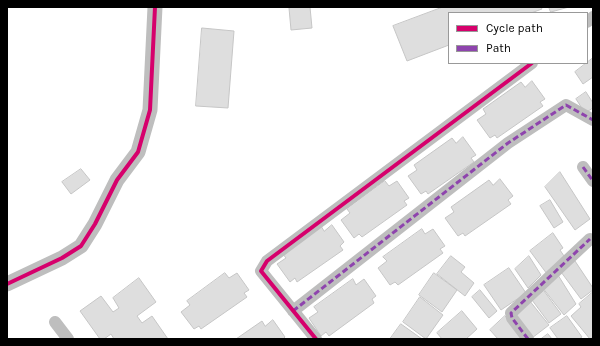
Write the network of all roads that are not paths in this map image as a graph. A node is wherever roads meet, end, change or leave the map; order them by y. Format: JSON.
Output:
{"nodes":[{"id":1,"x":155,"y":7,"type":"edge"},
{"id":2,"x":531,"y":64,"type":"edge"},
{"id":3,"x":593,"y":120,"type":"edge"},
{"id":4,"x":583,"y":167,"type":"dead end"},
{"id":5,"x":593,"y":181,"type":"edge"},
{"id":6,"x":592,"y":240,"type":"edge"},
{"id":7,"x":7,"y":284,"type":"edge"},
{"id":8,"x":293,"y":311,"type":"junction"},
{"id":9,"x":55,"y":322,"type":"dead end"},
{"id":10,"x":68,"y":339,"type":"edge"},
{"id":11,"x":316,"y":339,"type":"edge"},
{"id":12,"x":528,"y":339,"type":"edge"}],
"edges":[{"from":1,"to":7,"type":"street"},
{"from":2,"to":8,"type":"street"},
{"from":3,"to":8,"type":"street"},
{"from":4,"to":5,"type":"street"},
{"from":6,"to":12,"type":"street"},
{"from":8,"to":11,"type":"street"},
{"from":9,"to":10,"type":"street"}]}
